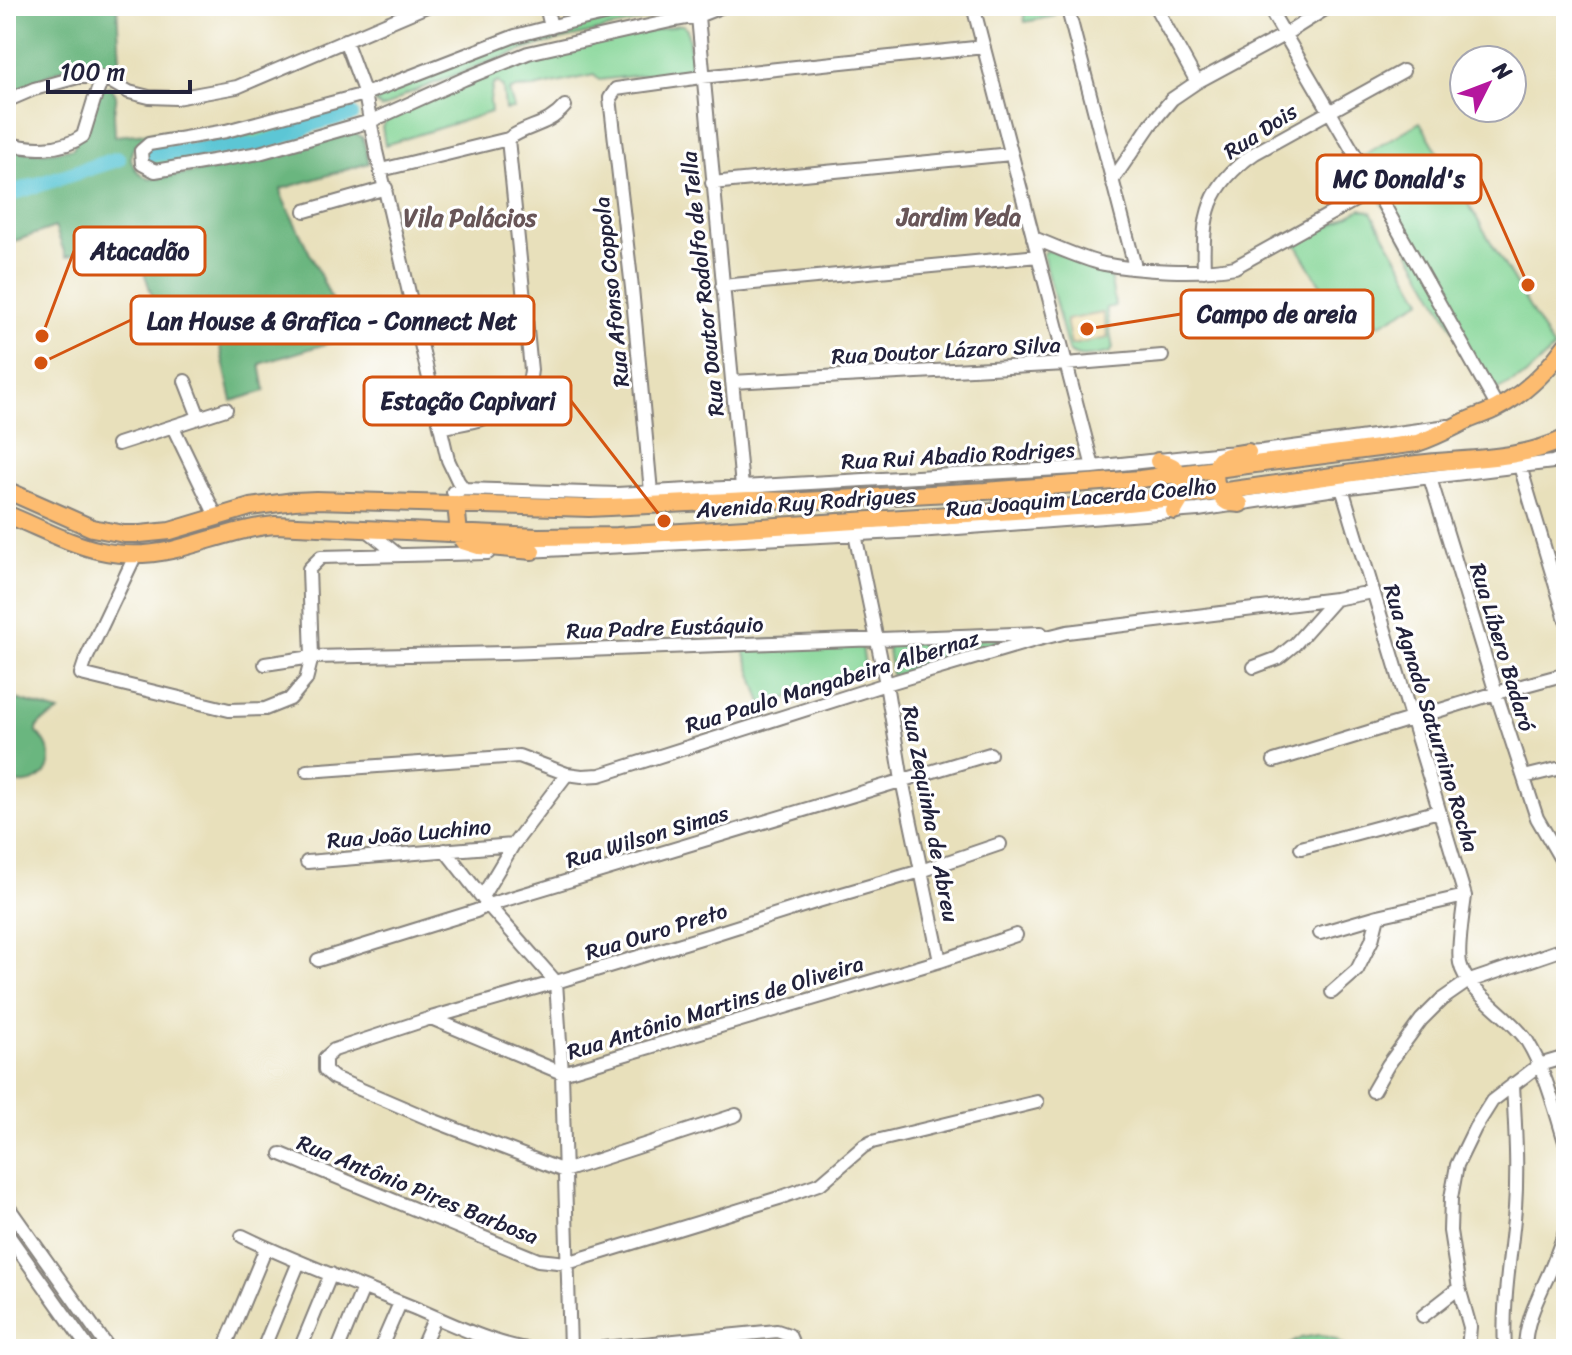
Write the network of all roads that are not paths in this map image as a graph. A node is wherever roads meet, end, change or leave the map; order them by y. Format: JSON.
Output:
{"nodes":[{"id":1,"x":546,"y":6,"type":"edge"},
{"id":2,"x":630,"y":6,"type":"edge"},
{"id":3,"x":723,"y":6,"type":"edge"},
{"id":4,"x":973,"y":6,"type":"edge"},
{"id":5,"x":1067,"y":6,"type":"edge"},
{"id":6,"x":1155,"y":6,"type":"edge"},
{"id":7,"x":1268,"y":6,"type":"edge"},
{"id":8,"x":1330,"y":6,"type":"edge"},
{"id":9,"x":420,"y":7,"type":"edge"},
{"id":10,"x":698,"y":11,"type":"edge"},
{"id":11,"x":551,"y":27,"type":"junction"},
{"id":12,"x":1284,"y":35,"type":"junction"},
{"id":13,"x":345,"y":40,"type":"junction"},
{"id":14,"x":984,"y":47,"type":"junction"},
{"id":15,"x":1403,"y":71,"type":"dead end"},
{"id":16,"x":103,"y":77,"type":"junction"},
{"id":17,"x":702,"y":77,"type":"junction"},
{"id":18,"x":1197,"y":82,"type":"junction"},
{"id":19,"x":365,"y":94,"type":"junction"},
{"id":20,"x":6,"y":101,"type":"edge"},
{"id":21,"x":565,"y":106,"type":"dead end"},
{"id":22,"x":1329,"y":112,"type":"junction"},
{"id":23,"x":371,"y":121,"type":"junction"},
{"id":24,"x":508,"y":139,"type":"junction"},
{"id":25,"x":6,"y":143,"type":"edge"},
{"id":26,"x":1011,"y":154,"type":"junction"},
{"id":27,"x":381,"y":170,"type":"junction"},
{"id":28,"x":1112,"y":181,"type":"junction"},
{"id":29,"x":712,"y":183,"type":"junction"},
{"id":30,"x":386,"y":188,"type":"junction"},
{"id":31,"x":1375,"y":189,"type":"junction"},
{"id":32,"x":305,"y":211,"type":"dead end"},
{"id":33,"x":1033,"y":238,"type":"junction"},
{"id":34,"x":1038,"y":256,"type":"junction"},
{"id":35,"x":1135,"y":267,"type":"junction"},
{"id":36,"x":1204,"y":271,"type":"junction"},
{"id":37,"x":722,"y":286,"type":"junction"},
{"id":38,"x":1566,"y":345,"type":"edge"},
{"id":39,"x":1162,"y":356,"type":"dead end"},
{"id":40,"x":1066,"y":364,"type":"junction"},
{"id":41,"x":185,"y":381,"type":"dead end"},
{"id":42,"x":732,"y":382,"type":"junction"},
{"id":43,"x":1498,"y":408,"type":"junction"},
{"id":44,"x":226,"y":409,"type":"dead end"},
{"id":45,"x":199,"y":417,"type":"junction"},
{"id":46,"x":1462,"y":423,"type":"junction"},
{"id":47,"x":173,"y":427,"type":"junction"},
{"id":48,"x":441,"y":428,"type":"junction"},
{"id":49,"x":1566,"y":438,"type":"edge"},
{"id":50,"x":118,"y":444,"type":"dead end"},
{"id":51,"x":1248,"y":452,"type":"junction"},
{"id":52,"x":1564,"y":459,"type":"edge"},
{"id":53,"x":1158,"y":461,"type":"junction"},
{"id":54,"x":1520,"y":466,"type":"junction"},
{"id":55,"x":1093,"y":467,"type":"junction"},
{"id":56,"x":1216,"y":470,"type":"junction"},
{"id":57,"x":1180,"y":474,"type":"junction"},
{"id":58,"x":1430,"y":478,"type":"junction"},
{"id":59,"x":742,"y":487,"type":"junction"},
{"id":60,"x":1342,"y":488,"type":"junction"},
{"id":61,"x":6,"y":490,"type":"edge"},
{"id":62,"x":1218,"y":491,"type":"junction"},
{"id":63,"x":651,"y":492,"type":"junction"},
{"id":64,"x":458,"y":495,"type":"junction"},
{"id":65,"x":1178,"y":504,"type":"junction"},
{"id":66,"x":1240,"y":504,"type":"junction"},
{"id":67,"x":6,"y":514,"type":"edge"},
{"id":68,"x":216,"y":516,"type":"junction"},
{"id":69,"x":366,"y":528,"type":"junction"},
{"id":70,"x":459,"y":534,"type":"junction"},
{"id":71,"x":855,"y":534,"type":"junction"},
{"id":72,"x":532,"y":551,"type":"junction"},
{"id":73,"x":136,"y":554,"type":"junction"},
{"id":74,"x":398,"y":555,"type":"junction"},
{"id":75,"x":1372,"y":592,"type":"junction"},
{"id":76,"x":1335,"y":599,"type":"junction"},
{"id":77,"x":1566,"y":620,"type":"edge"},
{"id":78,"x":1067,"y":632,"type":"junction"},
{"id":79,"x":877,"y":639,"type":"junction"},
{"id":80,"x":312,"y":657,"type":"junction"},
{"id":81,"x":265,"y":664,"type":"dead end"},
{"id":82,"x":1254,"y":667,"type":"dead end"},
{"id":83,"x":1566,"y":674,"type":"edge"},
{"id":84,"x":886,"y":684,"type":"junction"},
{"id":85,"x":1496,"y":693,"type":"junction"},
{"id":86,"x":1411,"y":720,"type":"junction"},
{"id":87,"x":990,"y":754,"type":"dead end"},
{"id":88,"x":1274,"y":761,"type":"dead end"},
{"id":89,"x":1566,"y":770,"type":"edge"},
{"id":90,"x":307,"y":771,"type":"dead end"},
{"id":91,"x":567,"y":774,"type":"junction"},
{"id":92,"x":1524,"y":777,"type":"junction"},
{"id":93,"x":902,"y":780,"type":"junction"},
{"id":94,"x":1439,"y":811,"type":"junction"},
{"id":95,"x":1000,"y":844,"type":"dead end"},
{"id":96,"x":513,"y":845,"type":"junction"},
{"id":97,"x":1301,"y":848,"type":"dead end"},
{"id":98,"x":445,"y":850,"type":"junction"},
{"id":99,"x":307,"y":862,"type":"dead end"},
{"id":100,"x":1566,"y":868,"type":"edge"},
{"id":101,"x":921,"y":871,"type":"junction"},
{"id":102,"x":1465,"y":896,"type":"junction"},
{"id":103,"x":485,"y":901,"type":"junction"},
{"id":104,"x":1378,"y":916,"type":"junction"},
{"id":105,"x":1320,"y":933,"type":"dead end"},
{"id":106,"x":1016,"y":935,"type":"dead end"},
{"id":107,"x":1566,"y":948,"type":"edge"},
{"id":108,"x":318,"y":960,"type":"dead end"},
{"id":109,"x":940,"y":961,"type":"junction"},
{"id":110,"x":556,"y":982,"type":"junction"},
{"id":111,"x":1467,"y":982,"type":"junction"},
{"id":112,"x":1332,"y":992,"type":"dead end"},
{"id":113,"x":431,"y":1018,"type":"junction"},
{"id":114,"x":1566,"y":1057,"type":"edge"},
{"id":115,"x":1539,"y":1065,"type":"junction"},
{"id":116,"x":562,"y":1073,"type":"junction"},
{"id":117,"x":1513,"y":1084,"type":"junction"},
{"id":118,"x":1373,"y":1091,"type":"dead end"},
{"id":119,"x":1037,"y":1102,"type":"dead end"},
{"id":120,"x":736,"y":1115,"type":"dead end"},
{"id":121,"x":1566,"y":1145,"type":"edge"},
{"id":122,"x":281,"y":1154,"type":"dead end"},
{"id":123,"x":564,"y":1171,"type":"junction"},
{"id":124,"x":6,"y":1204,"type":"edge"},
{"id":125,"x":1566,"y":1229,"type":"edge"},
{"id":126,"x":6,"y":1232,"type":"edge"},
{"id":127,"x":242,"y":1236,"type":"dead end"},
{"id":128,"x":266,"y":1248,"type":"junction"},
{"id":129,"x":299,"y":1262,"type":"junction"},
{"id":130,"x":567,"y":1263,"type":"junction"},
{"id":131,"x":1560,"y":1264,"type":"edge"},
{"id":132,"x":331,"y":1274,"type":"junction"},
{"id":133,"x":363,"y":1288,"type":"junction"},
{"id":134,"x":1459,"y":1288,"type":"junction"},
{"id":135,"x":400,"y":1303,"type":"junction"},
{"id":136,"x":1423,"y":1316,"type":"dead end"},
{"id":137,"x":435,"y":1317,"type":"junction"},
{"id":138,"x":1504,"y":1318,"type":"junction"},
{"id":139,"x":1528,"y":1321,"type":"junction"},
{"id":140,"x":89,"y":1349,"type":"edge"},
{"id":141,"x":109,"y":1349,"type":"edge"},
{"id":142,"x":224,"y":1349,"type":"edge"},
{"id":143,"x":263,"y":1349,"type":"edge"},
{"id":144,"x":300,"y":1349,"type":"edge"},
{"id":145,"x":338,"y":1349,"type":"edge"},
{"id":146,"x":380,"y":1349,"type":"edge"},
{"id":147,"x":421,"y":1349,"type":"edge"},
{"id":148,"x":527,"y":1349,"type":"edge"},
{"id":149,"x":570,"y":1349,"type":"edge"},
{"id":150,"x":593,"y":1349,"type":"edge"},
{"id":151,"x":795,"y":1349,"type":"edge"},
{"id":152,"x":1468,"y":1349,"type":"edge"},
{"id":153,"x":1505,"y":1349,"type":"edge"},
{"id":154,"x":1525,"y":1349,"type":"edge"}],
"edges":[{"from":1,"to":11,"type":"street"},
{"from":2,"to":11,"type":"street"},
{"from":3,"to":10,"type":"street"},
{"from":4,"to":14,"type":"street"},
{"from":5,"to":28,"type":"street"},
{"from":6,"to":18,"type":"street"},
{"from":7,"to":12,"type":"street"},
{"from":8,"to":12,"type":"street"},
{"from":9,"to":13,"type":"street"},
{"from":10,"to":17,"type":"street","name":"Rua Doutor Rodolfo de Tella"},
{"from":10,"to":23,"type":"street"},
{"from":11,"to":19,"type":"street"},
{"from":12,"to":18,"type":"street"},
{"from":12,"to":22,"type":"street"},
{"from":13,"to":16,"type":"street"},
{"from":13,"to":19,"type":"street"},
{"from":14,"to":17,"type":"street"},
{"from":14,"to":26,"type":"street"},
{"from":15,"to":22,"type":"street","name":"Rua Dois"},
{"from":16,"to":20,"type":"street"},
{"from":16,"to":25,"type":"street"},
{"from":17,"to":29,"type":"street","name":"Rua Doutor Rodolfo de Tella"},
{"from":17,"to":63,"type":"street","name":"Rua Afonso Coppola"},
{"from":18,"to":28,"type":"street"},
{"from":19,"to":23,"type":"street"},
{"from":19,"to":23,"type":"street"},
{"from":21,"to":24,"type":"street"},
{"from":22,"to":31,"type":"street"},
{"from":22,"to":36,"type":"street","name":"Rua Dois"},
{"from":23,"to":27,"type":"street"},
{"from":24,"to":27,"type":"street"},
{"from":24,"to":48,"type":"street"},
{"from":26,"to":29,"type":"street"},
{"from":26,"to":33,"type":"street"},
{"from":27,"to":30,"type":"street"},
{"from":28,"to":35,"type":"street"},
{"from":29,"to":37,"type":"street","name":"Rua Doutor Rodolfo de Tella"},
{"from":30,"to":32,"type":"street"},
{"from":30,"to":48,"type":"street"},
{"from":31,"to":36,"type":"street"},
{"from":31,"to":43,"type":"street"},
{"from":33,"to":34,"type":"street"},
{"from":33,"to":35,"type":"street"},
{"from":34,"to":37,"type":"street"},
{"from":34,"to":40,"type":"street"},
{"from":35,"to":36,"type":"street"},
{"from":37,"to":42,"type":"street","name":"Rua Doutor Rodolfo de Tella"},
{"from":38,"to":43,"type":"main road","name":"Avenida Ruy Rodrigues"},
{"from":39,"to":40,"type":"street","name":"Rua Doutor Lázaro Silva"},
{"from":40,"to":42,"type":"street","name":"Rua Doutor Lázaro Silva"},
{"from":40,"to":55,"type":"street"},
{"from":41,"to":45,"type":"street"},
{"from":42,"to":59,"type":"street","name":"Rua Doutor Rodolfo de Tella"},
{"from":43,"to":46,"type":"main road","name":"Avenida Ruy Rodrigues"},
{"from":44,"to":45,"type":"street"},
{"from":45,"to":47,"type":"street"},
{"from":46,"to":51,"type":"street","name":"Rua Rui Abadio Rodriges"},
{"from":46,"to":56,"type":"main road","name":"Avenida Ruy Rodrigues"},
{"from":47,"to":50,"type":"street"},
{"from":47,"to":68,"type":"street"},
{"from":48,"to":64,"type":"street"},
{"from":49,"to":62,"type":"main road","name":"Avenida Ruy Rodrigues"},
{"from":51,"to":53,"type":"street","name":"Rua Rui Abadio Rodriges"},
{"from":51,"to":56,"type":"main road"},
{"from":52,"to":54,"type":"street","name":"Rua Joaquim Lacerda Coelho"},
{"from":53,"to":55,"type":"street","name":"Rua Rui Abadio Rodriges"},
{"from":53,"to":57,"type":"main road"},
{"from":54,"to":58,"type":"street","name":"Rua Joaquim Lacerda Coelho"},
{"from":54,"to":77,"type":"street"},
{"from":55,"to":59,"type":"street","name":"Rua Rui Abadio Rodriges"},
{"from":56,"to":57,"type":"main road","name":"Avenida Ruy Rodrigues"},
{"from":56,"to":62,"type":"main road"},
{"from":57,"to":64,"type":"main road","name":"Avenida Ruy Rodrigues"},
{"from":57,"to":65,"type":"main road"},
{"from":58,"to":60,"type":"street","name":"Rua Joaquim Lacerda Coelho"},
{"from":58,"to":85,"type":"street","name":"Rua Líbero Badaró"},
{"from":59,"to":63,"type":"street","name":"Rua Rui Abadio Rodriges"},
{"from":60,"to":66,"type":"street","name":"Rua Joaquim Lacerda Coelho"},
{"from":60,"to":75,"type":"street","name":"Rua Agnado Saturnino Rocha"},
{"from":61,"to":68,"type":"main road","name":"Avenida Ruy Rodrigues"},
{"from":62,"to":65,"type":"main road","name":"Avenida Ruy Rodrigues"},
{"from":62,"to":66,"type":"main road"},
{"from":63,"to":64,"type":"street","name":"Rua Rui Abadio Rodriges"},
{"from":64,"to":68,"type":"main road","name":"Avenida Ruy Rodrigues"},
{"from":64,"to":70,"type":"main road"},
{"from":65,"to":66,"type":"street","name":"Rua Joaquim Lacerda Coelho"},
{"from":65,"to":70,"type":"main road","name":"Avenida Ruy Rodrigues"},
{"from":65,"to":71,"type":"street","name":"Rua Joaquim Lacerda Coelho"},
{"from":67,"to":73,"type":"main road","name":"Avenida Ruy Rodrigues"},
{"from":69,"to":70,"type":"main road","name":"Avenida Ruy Rodrigues"},
{"from":69,"to":73,"type":"main road","name":"Avenida Ruy Rodrigues"},
{"from":69,"to":74,"type":"street"},
{"from":70,"to":72,"type":"main road"},
{"from":71,"to":72,"type":"street","name":"Rua Joaquim Lacerda Coelho"},
{"from":71,"to":79,"type":"street","name":"Rua Zequinha de Abreu"},
{"from":72,"to":74,"type":"street","name":"Rua Joaquim Lacerda Coelho"},
{"from":73,"to":80,"type":"street"},
{"from":74,"to":80,"type":"street","name":"Rua Joaquim Lacerda Coelho"},
{"from":75,"to":76,"type":"street","name":"Rua Paulo Mangabeira Albernaz"},
{"from":75,"to":86,"type":"street","name":"Rua Agnado Saturnino Rocha"},
{"from":76,"to":78,"type":"street","name":"Rua Paulo Mangabeira Albernaz"},
{"from":76,"to":82,"type":"street"},
{"from":78,"to":79,"type":"street","name":"Rua Padre Eustáquio"},
{"from":78,"to":84,"type":"street","name":"Rua Paulo Mangabeira Albernaz"},
{"from":79,"to":80,"type":"street","name":"Rua Padre Eustáquio"},
{"from":79,"to":84,"type":"street","name":"Rua Zequinha de Abreu"},
{"from":80,"to":81,"type":"street","name":"Rua Padre Eustáquio"},
{"from":83,"to":85,"type":"street"},
{"from":84,"to":91,"type":"street","name":"Rua Paulo Mangabeira Albernaz"},
{"from":84,"to":93,"type":"street","name":"Rua Zequinha de Abreu"},
{"from":85,"to":86,"type":"street"},
{"from":85,"to":92,"type":"street","name":"Rua Líbero Badaró"},
{"from":86,"to":88,"type":"street"},
{"from":86,"to":94,"type":"street","name":"Rua Agnado Saturnino Rocha"},
{"from":87,"to":93,"type":"street","name":"Rua Wilson Simas"},
{"from":89,"to":92,"type":"street"},
{"from":90,"to":91,"type":"street","name":"Rua Paulo Mangabeira Albernaz"},
{"from":91,"to":96,"type":"street"},
{"from":92,"to":100,"type":"street","name":"Rua Líbero Badaró"},
{"from":93,"to":101,"type":"street","name":"Rua Zequinha de Abreu"},
{"from":93,"to":103,"type":"street","name":"Rua Wilson Simas"},
{"from":94,"to":97,"type":"street"},
{"from":94,"to":102,"type":"street","name":"Rua Agnado Saturnino Rocha"},
{"from":95,"to":101,"type":"street","name":"Rua Ouro Preto"},
{"from":96,"to":98,"type":"street","name":"Rua João Luchino"},
{"from":96,"to":103,"type":"street"},
{"from":98,"to":99,"type":"street","name":"Rua João Luchino"},
{"from":98,"to":103,"type":"street"},
{"from":101,"to":109,"type":"street","name":"Rua Zequinha de Abreu"},
{"from":101,"to":110,"type":"street","name":"Rua Ouro Preto"},
{"from":102,"to":104,"type":"street"},
{"from":102,"to":111,"type":"street","name":"Rua Agnado Saturnino Rocha"},
{"from":103,"to":108,"type":"street","name":"Rua Wilson Simas"},
{"from":103,"to":110,"type":"street"},
{"from":104,"to":105,"type":"street"},
{"from":104,"to":112,"type":"street"},
{"from":106,"to":109,"type":"street","name":"Rua Antônio Martins de Oliveira"},
{"from":107,"to":111,"type":"street"},
{"from":109,"to":116,"type":"street","name":"Rua Antônio Martins de Oliveira"},
{"from":110,"to":113,"type":"street","name":"Rua Ouro Preto"},
{"from":110,"to":116,"type":"street"},
{"from":111,"to":115,"type":"street"},
{"from":111,"to":118,"type":"street"},
{"from":113,"to":116,"type":"street","name":"Rua Antônio Martins de Oliveira"},
{"from":113,"to":123,"type":"street","name":"Rua Ouro Preto"},
{"from":114,"to":115,"type":"street"},
{"from":115,"to":117,"type":"street"},
{"from":115,"to":121,"type":"street"},
{"from":116,"to":123,"type":"street"},
{"from":117,"to":134,"type":"street"},
{"from":117,"to":138,"type":"street"},
{"from":119,"to":130,"type":"street","name":"Rua Antônio Pires Barbosa"},
{"from":120,"to":123,"type":"street"},
{"from":122,"to":130,"type":"street","name":"Rua Antônio Pires Barbosa"},
{"from":123,"to":130,"type":"street"},
{"from":124,"to":141,"type":"street"},
{"from":125,"to":131,"type":"street"},
{"from":126,"to":140,"type":"street"},
{"from":127,"to":128,"type":"street"},
{"from":128,"to":129,"type":"street"},
{"from":128,"to":142,"type":"street"},
{"from":129,"to":132,"type":"street"},
{"from":129,"to":143,"type":"street"},
{"from":130,"to":149,"type":"street"},
{"from":131,"to":139,"type":"street"},
{"from":132,"to":133,"type":"street"},
{"from":132,"to":144,"type":"street"},
{"from":133,"to":135,"type":"street"},
{"from":133,"to":145,"type":"street"},
{"from":134,"to":136,"type":"street"},
{"from":134,"to":152,"type":"street"},
{"from":135,"to":137,"type":"street"},
{"from":135,"to":146,"type":"street"},
{"from":137,"to":147,"type":"street"},
{"from":137,"to":148,"type":"street"},
{"from":138,"to":139,"type":"street"},
{"from":138,"to":153,"type":"street"},
{"from":139,"to":154,"type":"street"},
{"from":150,"to":151,"type":"street"}]}
